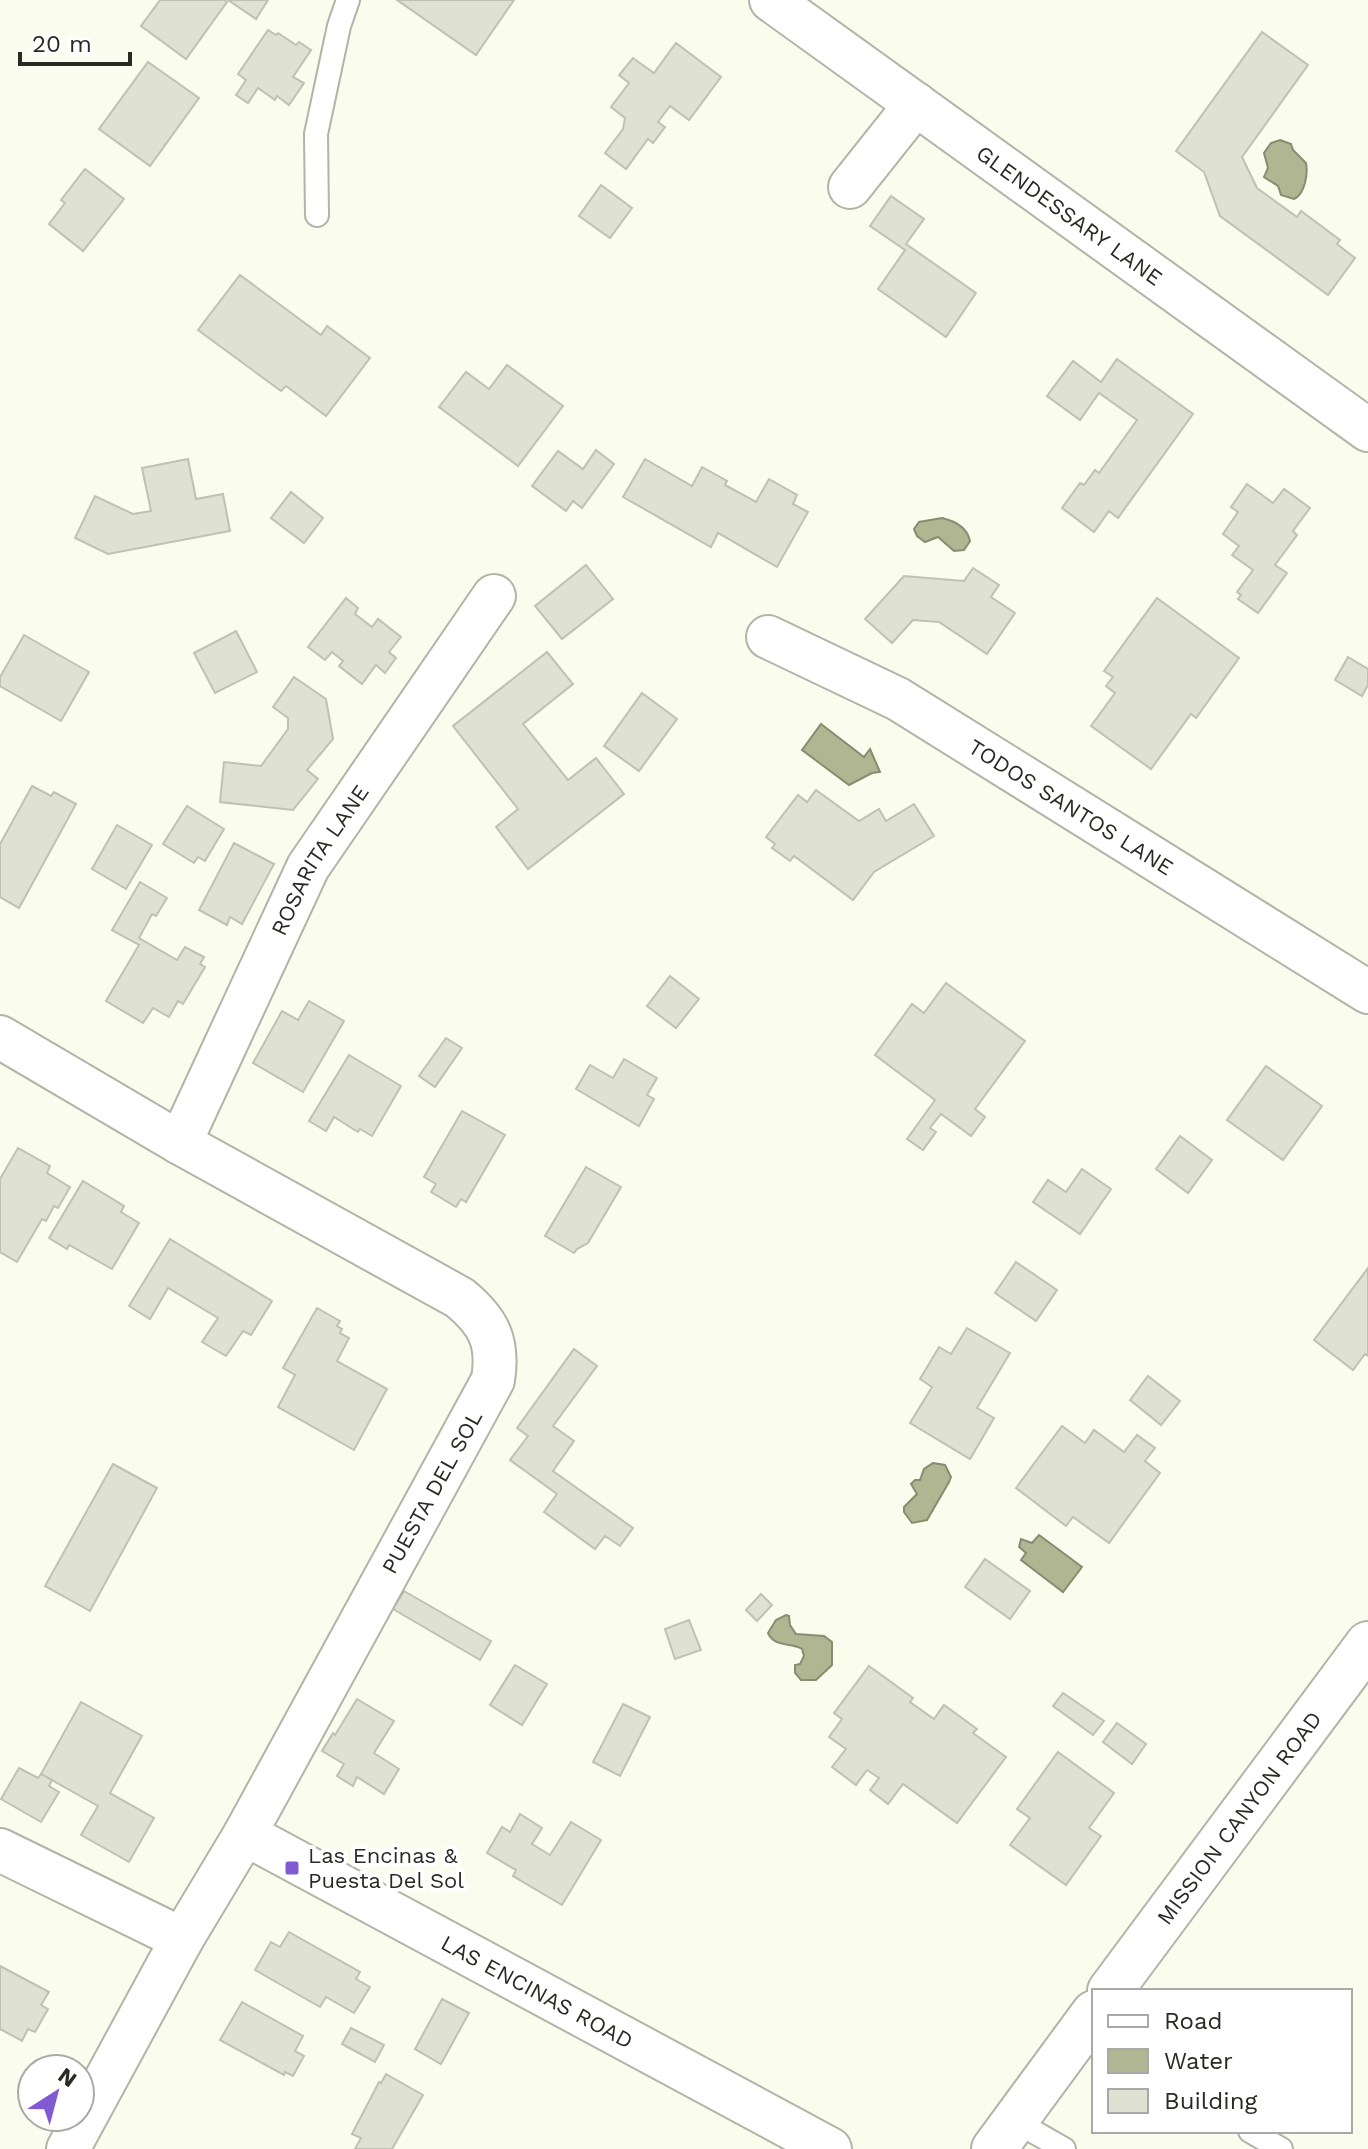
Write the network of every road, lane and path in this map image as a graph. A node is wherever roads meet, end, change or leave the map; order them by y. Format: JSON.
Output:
{"nodes":[{"id":1,"x":348,"y":0,"type":"edge"},
{"id":2,"x":771,"y":0,"type":"edge"},
{"id":3,"x":916,"y":104,"type":"junction"},
{"id":4,"x":850,"y":187,"type":"dead end"},
{"id":5,"x":317,"y":215,"type":"dead end"},
{"id":6,"x":1368,"y":430,"type":"edge"},
{"id":7,"x":494,"y":596,"type":"dead end"},
{"id":8,"x":768,"y":637,"type":"dead end"},
{"id":9,"x":1368,"y":992,"type":"edge"},
{"id":10,"x":0,"y":1037,"type":"edge"},
{"id":11,"x":180,"y":1143,"type":"junction"},
{"id":12,"x":1368,"y":1644,"type":"edge"},
{"id":13,"x":245,"y":1834,"type":"junction"},
{"id":14,"x":0,"y":1850,"type":"edge"},
{"id":15,"x":182,"y":1939,"type":"junction"},
{"id":16,"x":1111,"y":1989,"type":"edge"},
{"id":17,"x":1089,"y":2030,"type":"edge"},
{"id":18,"x":1253,"y":2133,"type":"edge"},
{"id":19,"x":1004,"y":2135,"type":"edge"},
{"id":20,"x":68,"y":2149,"type":"edge"},
{"id":21,"x":830,"y":2149,"type":"edge"},
{"id":22,"x":1064,"y":2149,"type":"edge"},
{"id":23,"x":1281,"y":2149,"type":"edge"}],
"edges":[{"from":1,"to":5,"type":"lane"},
{"from":2,"to":3,"type":"street","name":"GLENDESSARY LANE"},
{"from":3,"to":4,"type":"street"},
{"from":3,"to":6,"type":"street","name":"GLENDESSARY LANE"},
{"from":7,"to":11,"type":"street","name":"ROSARITA LANE"},
{"from":8,"to":9,"type":"street","name":"TODOS SANTOS LANE"},
{"from":10,"to":11,"type":"street","name":"PUESTA DEL SOL"},
{"from":11,"to":13,"type":"street","name":"PUESTA DEL SOL"},
{"from":12,"to":16,"type":"street","name":"MISSION CANYON ROAD"},
{"from":13,"to":15,"type":"street","name":"PUESTA DEL SOL"},
{"from":13,"to":21,"type":"street","name":"LAS ENCINAS ROAD"},
{"from":14,"to":15,"type":"street"},
{"from":15,"to":20,"type":"street","name":"PUESTA DEL SOL"},
{"from":17,"to":19,"type":"street"},
{"from":18,"to":23,"type":"lane"},
{"from":19,"to":22,"type":"lane"}]}
